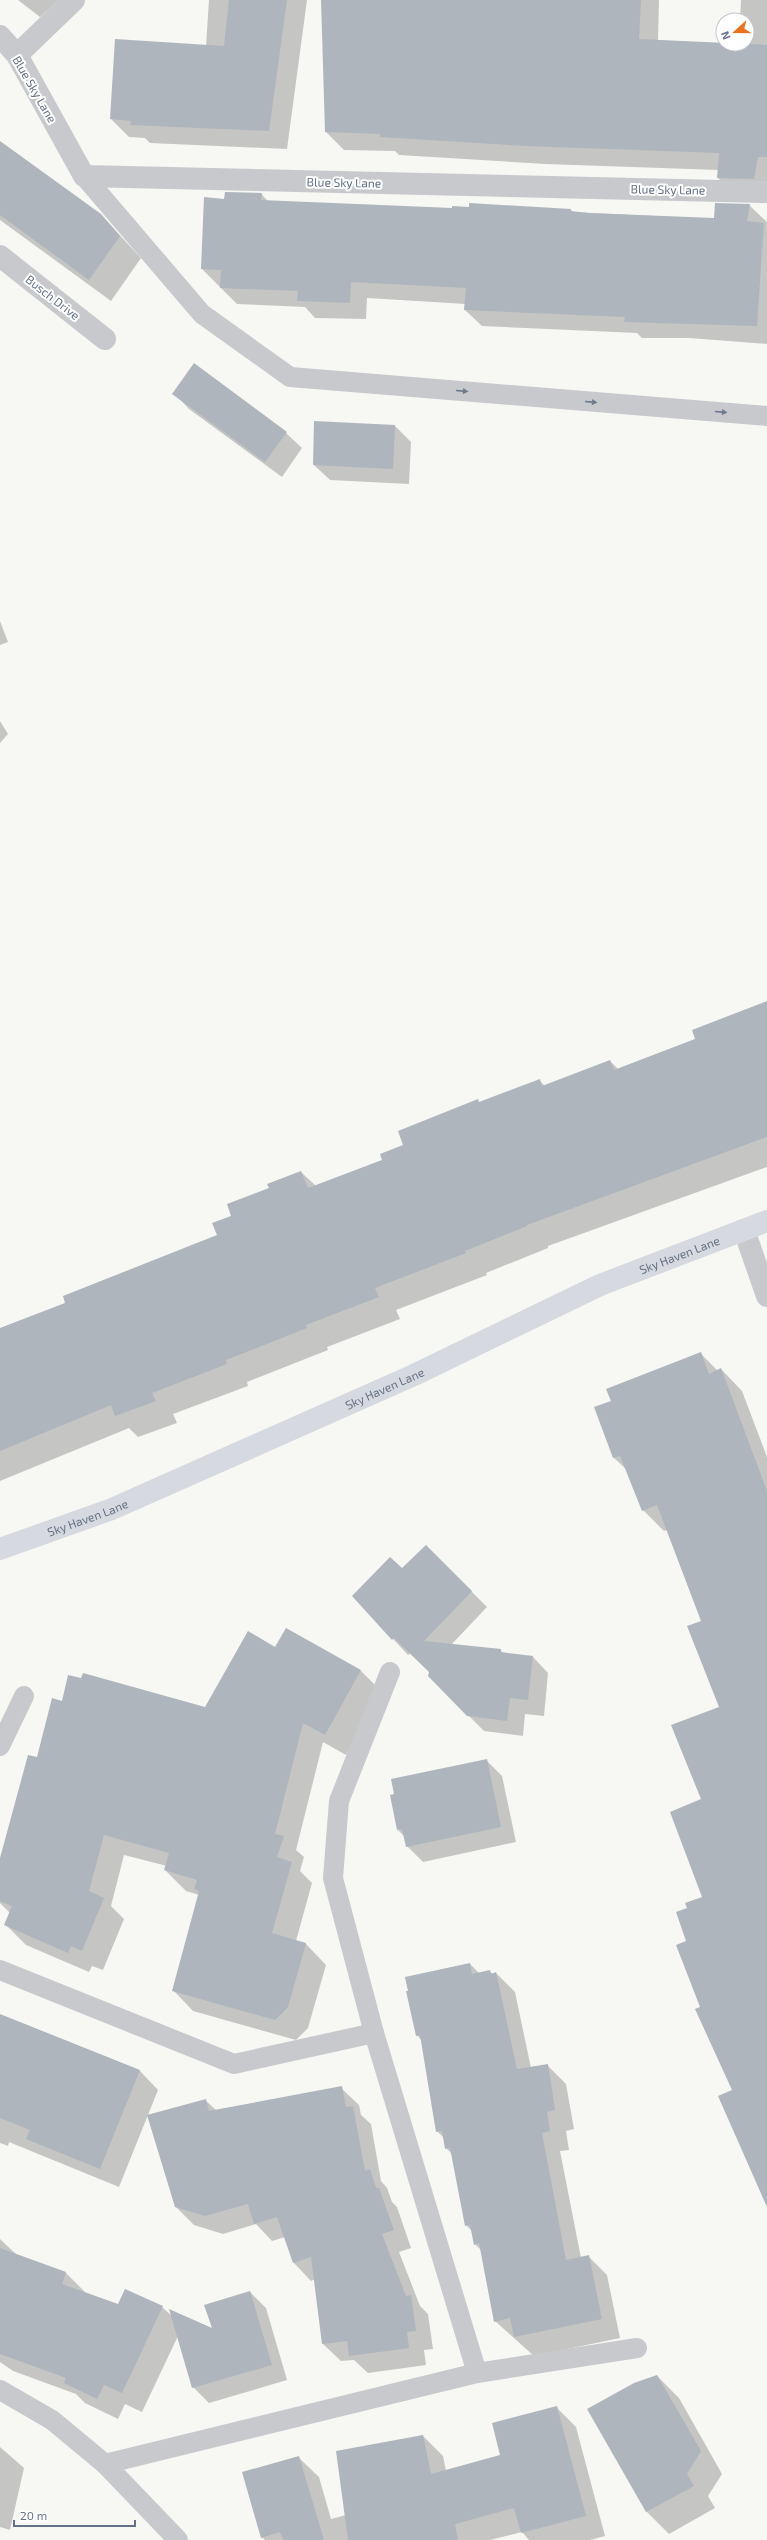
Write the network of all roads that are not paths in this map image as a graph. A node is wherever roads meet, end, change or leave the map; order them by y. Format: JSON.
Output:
{"nodes":[{"id":1,"x":74,"y":0,"type":"edge"},
{"id":2,"x":0,"y":36,"type":"edge"},
{"id":3,"x":17,"y":55,"type":"junction"},
{"id":4,"x":84,"y":176,"type":"junction"},
{"id":5,"x":767,"y":192,"type":"edge"},
{"id":6,"x":0,"y":256,"type":"edge"},
{"id":7,"x":105,"y":339,"type":"dead end"},
{"id":8,"x":767,"y":416,"type":"edge"},
{"id":9,"x":767,"y":1221,"type":"edge"},
{"id":10,"x":744,"y":1230,"type":"junction"},
{"id":11,"x":767,"y":1296,"type":"edge"},
{"id":12,"x":0,"y":1549,"type":"edge"},
{"id":13,"x":390,"y":1672,"type":"dead end"},
{"id":14,"x":24,"y":1696,"type":"dead end"},
{"id":15,"x":0,"y":1746,"type":"edge"},
{"id":16,"x":0,"y":1970,"type":"edge"},
{"id":17,"x":374,"y":2033,"type":"junction"},
{"id":18,"x":637,"y":2348,"type":"dead end"},
{"id":19,"x":477,"y":2373,"type":"junction"},
{"id":20,"x":0,"y":2390,"type":"edge"},
{"id":21,"x":105,"y":2464,"type":"junction"},
{"id":22,"x":178,"y":2540,"type":"edge"}],
"edges":[{"from":1,"to":3,"type":"street"},
{"from":2,"to":3,"type":"street","name":"Blue Sky Lane"},
{"from":3,"to":4,"type":"street","name":"Blue Sky Lane"},
{"from":4,"to":5,"type":"street","name":"Blue Sky Lane"},
{"from":4,"to":8,"type":"lane","one_way":true},
{"from":6,"to":7,"type":"street","name":"Busch Drive"},
{"from":9,"to":10,"type":"street","name":"Sky Haven Lane"},
{"from":10,"to":11,"type":"street"},
{"from":10,"to":12,"type":"street","name":"Sky Haven Lane"},
{"from":13,"to":17,"type":"lane"},
{"from":14,"to":15,"type":"lane"},
{"from":16,"to":17,"type":"lane"},
{"from":17,"to":19,"type":"lane"},
{"from":18,"to":19,"type":"lane"},
{"from":19,"to":21,"type":"lane"},
{"from":20,"to":21,"type":"lane"},
{"from":21,"to":22,"type":"lane"}]}
